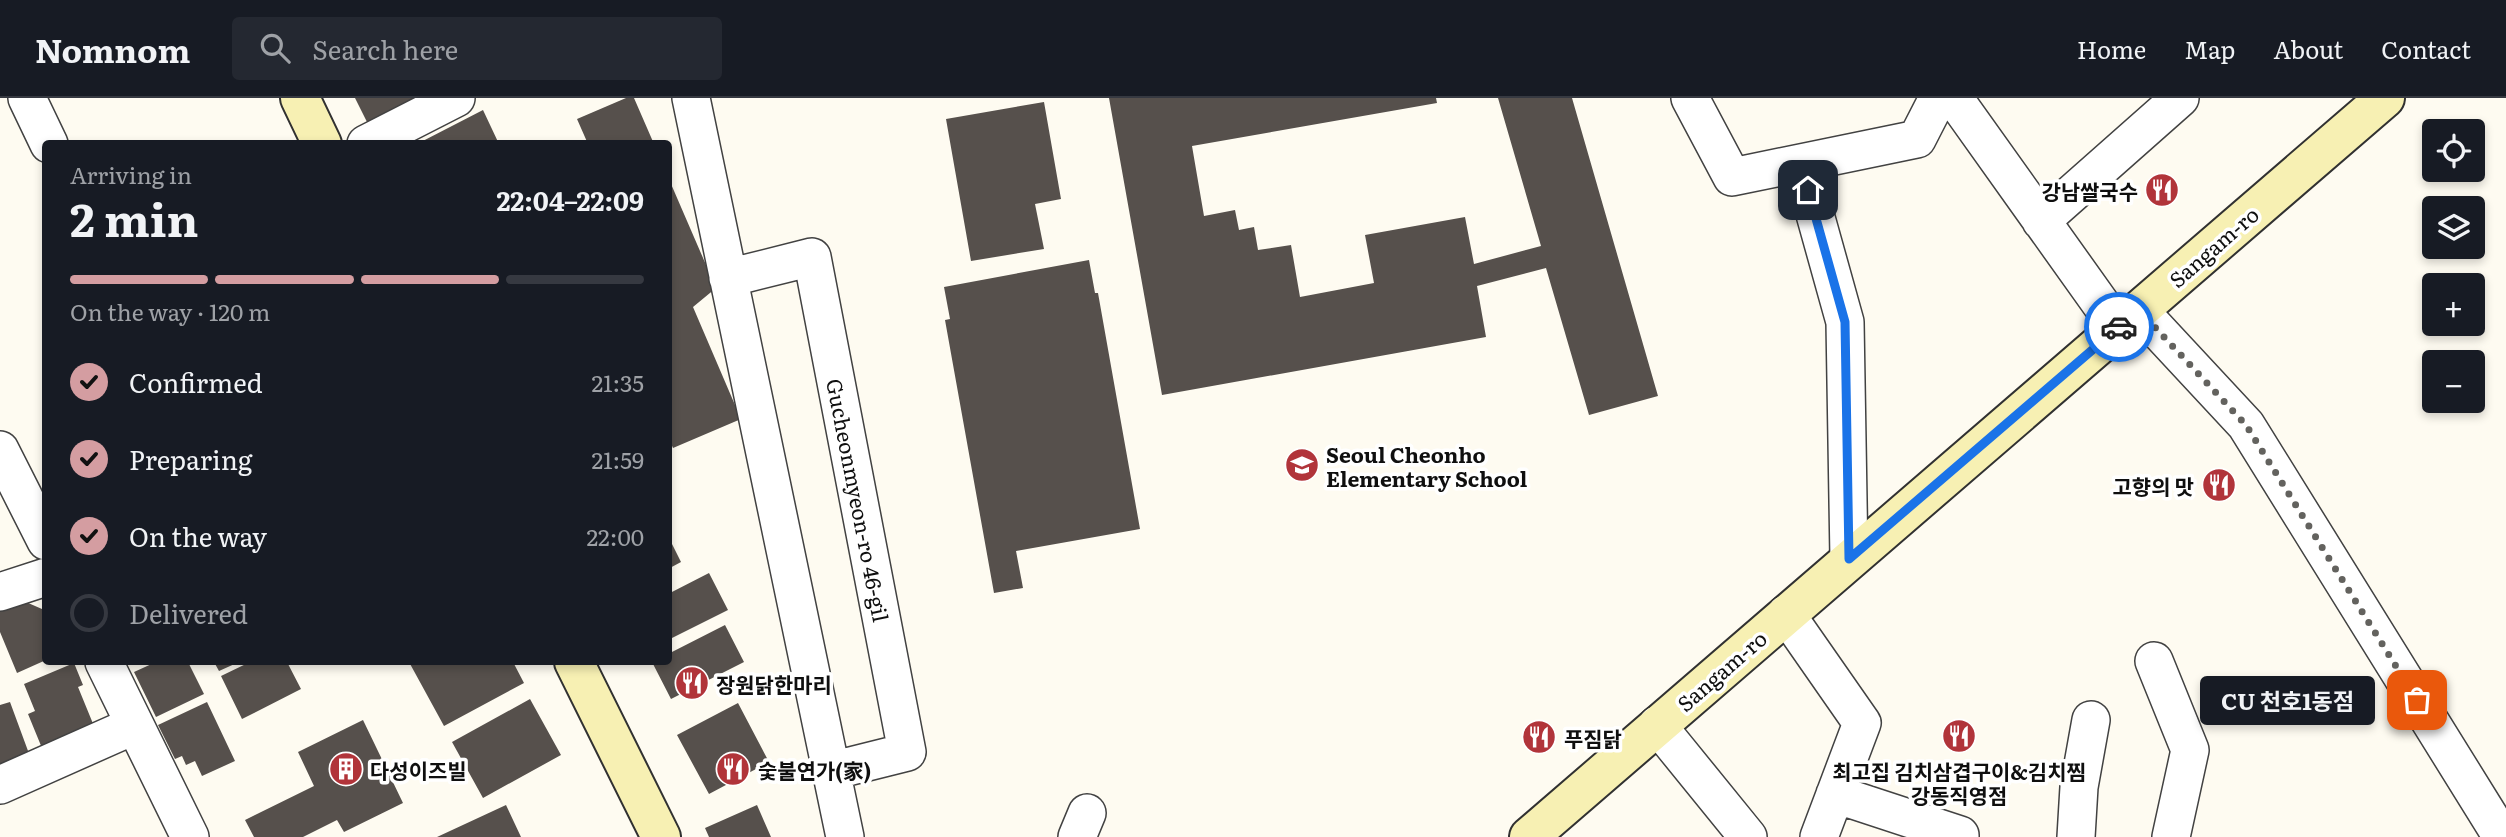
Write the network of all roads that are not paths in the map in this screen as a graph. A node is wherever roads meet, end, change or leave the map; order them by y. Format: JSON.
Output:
{"nodes":[{"id":1,"x":27,"y":98,"type":"edge"},
{"id":2,"x":300,"y":98,"type":"edge"},
{"id":3,"x":456,"y":98,"type":"edge"},
{"id":4,"x":691,"y":98,"type":"edge"},
{"id":5,"x":1690,"y":98,"type":"edge"},
{"id":6,"x":1937,"y":98,"type":"edge"},
{"id":7,"x":1954,"y":98,"type":"edge"},
{"id":8,"x":2180,"y":98,"type":"edge"},
{"id":9,"x":2385,"y":98,"type":"edge"},
{"id":10,"x":47,"y":140,"type":"edge"},
{"id":11,"x":320,"y":140,"type":"edge"},
{"id":12,"x":374,"y":140,"type":"edge"},
{"id":13,"x":1801,"y":163,"type":"junction"},
{"id":14,"x":2041,"y":221,"type":"junction"},
{"id":15,"x":729,"y":278,"type":"junction"},
{"id":16,"x":2128,"y":319,"type":"junction"},
{"id":17,"x":0,"y":450,"type":"edge"},
{"id":18,"x":42,"y":533,"type":"edge"},
{"id":19,"x":1849,"y":559,"type":"junction"},
{"id":20,"x":42,"y":578,"type":"edge"},
{"id":21,"x":0,"y":592,"type":"edge"},
{"id":22,"x":1786,"y":614,"type":"junction"},
{"id":23,"x":2154,"y":661,"type":"dead end"},
{"id":24,"x":105,"y":665,"type":"edge"},
{"id":25,"x":575,"y":665,"type":"edge"},
{"id":26,"x":2091,"y":720,"type":"dead end"},
{"id":27,"x":135,"y":725,"type":"junction"},
{"id":28,"x":1657,"y":725,"type":"junction"},
{"id":29,"x":831,"y":771,"type":"junction"},
{"id":30,"x":0,"y":785,"type":"edge"},
{"id":31,"x":1835,"y":794,"type":"junction"},
{"id":32,"x":1534,"y":835,"type":"edge"},
{"id":33,"x":190,"y":837,"type":"edge"},
{"id":34,"x":661,"y":837,"type":"edge"},
{"id":35,"x":845,"y":837,"type":"edge"},
{"id":36,"x":1748,"y":837,"type":"edge"},
{"id":37,"x":1819,"y":837,"type":"edge"},
{"id":38,"x":1959,"y":837,"type":"edge"},
{"id":39,"x":2076,"y":837,"type":"edge"},
{"id":40,"x":2171,"y":837,"type":"edge"},
{"id":41,"x":2502,"y":837,"type":"edge"}],
"edges":[{"from":1,"to":10,"type":"street"},
{"from":2,"to":11,"type":"street"},
{"from":3,"to":12,"type":"street"},
{"from":4,"to":15,"type":"street"},
{"from":5,"to":13,"type":"street"},
{"from":6,"to":13,"type":"street"},
{"from":7,"to":14,"type":"street"},
{"from":8,"to":14,"type":"street"},
{"from":9,"to":16,"type":"street","name":"Sangam-ro"},
{"from":13,"to":19,"type":"street"},
{"from":14,"to":16,"type":"street"},
{"from":15,"to":29,"type":"street"},
{"from":15,"to":29,"type":"street","name":"Gucheonmyeon-ro 46-gil"},
{"from":16,"to":19,"type":"street","name":"Sangam-ro"},
{"from":16,"to":41,"type":"street"},
{"from":17,"to":18,"type":"street"},
{"from":19,"to":22,"type":"street","name":"Sangam-ro"},
{"from":20,"to":21,"type":"street"},
{"from":22,"to":28,"type":"street","name":"Sangam-ro"},
{"from":22,"to":31,"type":"street","name":"Sangam-ro"},
{"from":23,"to":40,"type":"street"},
{"from":24,"to":27,"type":"street"},
{"from":25,"to":34,"type":"street"},
{"from":26,"to":39,"type":"street"},
{"from":27,"to":30,"type":"street"},
{"from":27,"to":33,"type":"street"},
{"from":28,"to":32,"type":"street","name":"Sangam-ro"},
{"from":28,"to":36,"type":"street","name":"Sangam-ro"},
{"from":29,"to":35,"type":"street"},
{"from":31,"to":37,"type":"street","name":"Sangam-ro"},
{"from":31,"to":38,"type":"street"}]}
